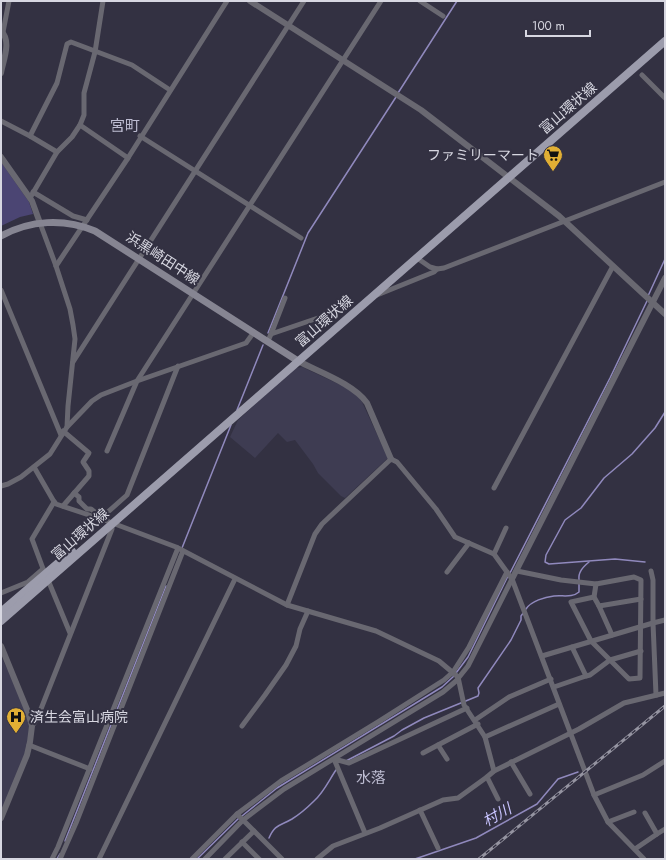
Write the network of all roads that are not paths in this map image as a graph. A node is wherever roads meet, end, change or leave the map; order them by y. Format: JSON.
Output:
{"nodes":[{"id":1,"x":9,"y":1,"type":"edge"},
{"id":2,"x":103,"y":1,"type":"edge"},
{"id":3,"x":227,"y":1,"type":"edge"},
{"id":4,"x":250,"y":1,"type":"edge"},
{"id":5,"x":304,"y":1,"type":"edge"},
{"id":6,"x":381,"y":1,"type":"edge"},
{"id":7,"x":420,"y":1,"type":"edge"},
{"id":8,"x":444,"y":16,"type":"dead end"},
{"id":9,"x":289,"y":25,"type":"junction"},
{"id":10,"x":2,"y":32,"type":"edge"},
{"id":11,"x":665,"y":35,"type":"edge"},
{"id":12,"x":665,"y":41,"type":"edge"},
{"id":13,"x":95,"y":52,"type":"junction"},
{"id":14,"x":344,"y":60,"type":"junction"},
{"id":15,"x":1,"y":73,"type":"edge"},
{"id":16,"x":642,"y":75,"type":"dead end"},
{"id":17,"x":170,"y":90,"type":"junction"},
{"id":18,"x":665,"y":98,"type":"edge"},
{"id":19,"x":1,"y":121,"type":"edge"},
{"id":20,"x":80,"y":125,"type":"junction"},
{"id":21,"x":30,"y":136,"type":"junction"},
{"id":22,"x":140,"y":136,"type":"junction"},
{"id":23,"x":57,"y":152,"type":"junction"},
{"id":24,"x":1,"y":157,"type":"edge"},
{"id":25,"x":128,"y":158,"type":"junction"},
{"id":26,"x":196,"y":170,"type":"junction"},
{"id":27,"x":508,"y":176,"type":"junction"},
{"id":28,"x":665,"y":182,"type":"edge"},
{"id":29,"x":659,"y":184,"type":"junction"},
{"id":30,"x":665,"y":189,"type":"edge"},
{"id":31,"x":32,"y":195,"type":"junction"},
{"id":32,"x":250,"y":204,"type":"junction"},
{"id":33,"x":565,"y":221,"type":"junction"},
{"id":34,"x":40,"y":222,"type":"junction"},
{"id":35,"x":85,"y":223,"type":"junction"},
{"id":36,"x":1,"y":236,"type":"edge"},
{"id":37,"x":301,"y":238,"type":"dead end"},
{"id":38,"x":139,"y":258,"type":"junction"},
{"id":39,"x":417,"y":258,"type":"junction"},
{"id":40,"x":56,"y":266,"type":"junction"},
{"id":41,"x":613,"y":266,"type":"junction"},
{"id":42,"x":437,"y":269,"type":"junction"},
{"id":43,"x":665,"y":278,"type":"edge"},
{"id":44,"x":1,"y":290,"type":"edge"},
{"id":45,"x":193,"y":293,"type":"junction"},
{"id":46,"x":372,"y":297,"type":"junction"},
{"id":47,"x":285,"y":298,"type":"dead end"},
{"id":48,"x":653,"y":302,"type":"junction"},
{"id":49,"x":665,"y":314,"type":"edge"},
{"id":50,"x":325,"y":322,"type":"dead end"},
{"id":51,"x":254,"y":332,"type":"junction"},
{"id":52,"x":270,"y":338,"type":"junction"},
{"id":53,"x":296,"y":359,"type":"junction"},
{"id":54,"x":73,"y":362,"type":"junction"},
{"id":55,"x":178,"y":366,"type":"junction"},
{"id":56,"x":137,"y":381,"type":"junction"},
{"id":57,"x":64,"y":431,"type":"junction"},
{"id":58,"x":107,"y":451,"type":"dead end"},
{"id":59,"x":391,"y":459,"type":"junction"},
{"id":60,"x":34,"y":467,"type":"junction"},
{"id":61,"x":1,"y":486,"type":"edge"},
{"id":62,"x":494,"y":488,"type":"dead end"},
{"id":63,"x":74,"y":493,"type":"junction"},
{"id":64,"x":54,"y":502,"type":"junction"},
{"id":65,"x":63,"y":506,"type":"junction"},
{"id":66,"x":103,"y":520,"type":"junction"},
{"id":67,"x":506,"y":528,"type":"dead end"},
{"id":68,"x":469,"y":543,"type":"junction"},
{"id":69,"x":178,"y":548,"type":"junction"},
{"id":70,"x":183,"y":551,"type":"junction"},
{"id":71,"x":494,"y":554,"type":"junction"},
{"id":72,"x":651,"y":571,"type":"dead end"},
{"id":73,"x":447,"y":572,"type":"dead end"},
{"id":74,"x":507,"y":572,"type":"junction"},
{"id":75,"x":517,"y":572,"type":"junction"},
{"id":76,"x":46,"y":574,"type":"junction"},
{"id":77,"x":235,"y":579,"type":"junction"},
{"id":78,"x":512,"y":579,"type":"junction"},
{"id":79,"x":596,"y":584,"type":"junction"},
{"id":80,"x":1,"y":593,"type":"edge"},
{"id":81,"x":594,"y":597,"type":"junction"},
{"id":82,"x":641,"y":599,"type":"junction"},
{"id":83,"x":287,"y":605,"type":"junction"},
{"id":84,"x":599,"y":606,"type":"junction"},
{"id":85,"x":308,"y":611,"type":"junction"},
{"id":86,"x":1,"y":612,"type":"edge"},
{"id":87,"x":665,"y":620,"type":"edge"},
{"id":88,"x":1,"y":621,"type":"edge"},
{"id":89,"x":653,"y":623,"type":"junction"},
{"id":90,"x":641,"y":626,"type":"junction"},
{"id":91,"x":70,"y":633,"type":"junction"},
{"id":92,"x":612,"y":635,"type":"junction"},
{"id":93,"x":591,"y":641,"type":"junction"},
{"id":94,"x":1,"y":646,"type":"edge"},
{"id":95,"x":572,"y":647,"type":"junction"},
{"id":96,"x":641,"y":651,"type":"junction"},
{"id":97,"x":542,"y":656,"type":"junction"},
{"id":98,"x":610,"y":660,"type":"junction"},
{"id":99,"x":454,"y":672,"type":"junction"},
{"id":100,"x":586,"y":676,"type":"junction"},
{"id":101,"x":458,"y":677,"type":"junction"},
{"id":102,"x":551,"y":679,"type":"junction"},
{"id":103,"x":554,"y":687,"type":"junction"},
{"id":104,"x":665,"y":693,"type":"edge"},
{"id":105,"x":656,"y":695,"type":"junction"},
{"id":106,"x":116,"y":703,"type":"junction"},
{"id":107,"x":560,"y":704,"type":"junction"},
{"id":108,"x":122,"y":706,"type":"junction"},
{"id":109,"x":467,"y":708,"type":"junction"},
{"id":110,"x":477,"y":722,"type":"junction"},
{"id":111,"x":32,"y":726,"type":"junction"},
{"id":112,"x":242,"y":726,"type":"dead end"},
{"id":113,"x":571,"y":733,"type":"junction"},
{"id":114,"x":486,"y":737,"type":"junction"},
{"id":115,"x":29,"y":745,"type":"junction"},
{"id":116,"x":438,"y":745,"type":"junction"},
{"id":117,"x":423,"y":753,"type":"dead end"},
{"id":118,"x":447,"y":759,"type":"dead end"},
{"id":119,"x":334,"y":760,"type":"junction"},
{"id":120,"x":665,"y":761,"type":"edge"},
{"id":121,"x":511,"y":762,"type":"junction"},
{"id":122,"x":90,"y":769,"type":"junction"},
{"id":123,"x":494,"y":771,"type":"junction"},
{"id":124,"x":487,"y":777,"type":"junction"},
{"id":125,"x":530,"y":794,"type":"dead end"},
{"id":126,"x":594,"y":795,"type":"junction"},
{"id":127,"x":498,"y":799,"type":"dead end"},
{"id":128,"x":420,"y":810,"type":"junction"},
{"id":129,"x":634,"y":812,"type":"dead end"},
{"id":130,"x":645,"y":813,"type":"dead end"},
{"id":131,"x":237,"y":814,"type":"junction"},
{"id":132,"x":1,"y":818,"type":"edge"},
{"id":133,"x":243,"y":820,"type":"junction"},
{"id":134,"x":608,"y":822,"type":"junction"},
{"id":135,"x":665,"y":829,"type":"edge"},
{"id":136,"x":254,"y":831,"type":"junction"},
{"id":137,"x":365,"y":833,"type":"junction"},
{"id":138,"x":657,"y":834,"type":"junction"},
{"id":139,"x":242,"y":842,"type":"junction"},
{"id":140,"x":438,"y":848,"type":"dead end"},
{"id":141,"x":635,"y":849,"type":"junction"},
{"id":142,"x":52,"y":859,"type":"edge"},
{"id":143,"x":60,"y":859,"type":"edge"},
{"id":144,"x":98,"y":859,"type":"edge"},
{"id":145,"x":192,"y":859,"type":"edge"},
{"id":146,"x":205,"y":859,"type":"edge"},
{"id":147,"x":225,"y":859,"type":"edge"},
{"id":148,"x":259,"y":859,"type":"edge"},
{"id":149,"x":282,"y":859,"type":"edge"},
{"id":150,"x":317,"y":859,"type":"edge"},
{"id":151,"x":644,"y":859,"type":"edge"}],
"edges":[{"from":1,"to":10,"type":"street"},
{"from":2,"to":13,"type":"street"},
{"from":3,"to":17,"type":"street"},
{"from":4,"to":9,"type":"street"},
{"from":5,"to":9,"type":"street"},
{"from":6,"to":14,"type":"street"},
{"from":7,"to":8,"type":"street"},
{"from":9,"to":14,"type":"street"},
{"from":9,"to":26,"type":"street"},
{"from":10,"to":15,"type":"street"},
{"from":11,"to":27,"type":"main road","name":"富山環状線"},
{"from":12,"to":27,"type":"main road","name":"富山環状線"},
{"from":13,"to":17,"type":"street"},
{"from":13,"to":20,"type":"street"},
{"from":13,"to":21,"type":"street"},
{"from":14,"to":27,"type":"street"},
{"from":14,"to":32,"type":"street"},
{"from":16,"to":18,"type":"street"},
{"from":17,"to":22,"type":"street"},
{"from":19,"to":21,"type":"street"},
{"from":20,"to":23,"type":"street"},
{"from":20,"to":25,"type":"street"},
{"from":21,"to":23,"type":"street"},
{"from":22,"to":25,"type":"street"},
{"from":22,"to":26,"type":"street"},
{"from":23,"to":31,"type":"street"},
{"from":24,"to":31,"type":"street"},
{"from":25,"to":35,"type":"street"},
{"from":26,"to":32,"type":"street"},
{"from":26,"to":38,"type":"street"},
{"from":27,"to":33,"type":"street"},
{"from":27,"to":39,"type":"main road","name":"富山環状線"},
{"from":27,"to":53,"type":"main road","name":"富山環状線"},
{"from":28,"to":29,"type":"street"},
{"from":29,"to":30,"type":"street"},
{"from":29,"to":33,"type":"street"},
{"from":31,"to":34,"type":"street"},
{"from":31,"to":35,"type":"street"},
{"from":32,"to":37,"type":"street"},
{"from":32,"to":45,"type":"street"},
{"from":33,"to":41,"type":"street"},
{"from":33,"to":42,"type":"street"},
{"from":34,"to":35,"type":"main road","name":"浜黒崎田中線"},
{"from":34,"to":36,"type":"main road","name":"浜黒崎田中線"},
{"from":34,"to":40,"type":"street"},
{"from":35,"to":38,"type":"main road","name":"浜黒崎田中線"},
{"from":35,"to":40,"type":"street"},
{"from":38,"to":45,"type":"main road","name":"浜黒崎田中線"},
{"from":38,"to":54,"type":"street"},
{"from":39,"to":42,"type":"street"},
{"from":39,"to":46,"type":"main road","name":"富山環状線"},
{"from":40,"to":54,"type":"street"},
{"from":41,"to":48,"type":"street"},
{"from":41,"to":62,"type":"street"},
{"from":42,"to":46,"type":"street"},
{"from":43,"to":48,"type":"street"},
{"from":44,"to":57,"type":"street"},
{"from":45,"to":51,"type":"main road","name":"浜黒崎田中線"},
{"from":45,"to":56,"type":"street"},
{"from":46,"to":53,"type":"main road","name":"富山環状線"},
{"from":47,"to":52,"type":"street"},
{"from":48,"to":49,"type":"street"},
{"from":48,"to":75,"type":"street"},
{"from":50,"to":52,"type":"street"},
{"from":51,"to":52,"type":"main road","name":"浜黒崎田中線"},
{"from":51,"to":55,"type":"street"},
{"from":52,"to":53,"type":"main road","name":"浜黒崎田中線"},
{"from":53,"to":59,"type":"street"},
{"from":53,"to":66,"type":"main road","name":"富山環状線"},
{"from":54,"to":57,"type":"street"},
{"from":55,"to":56,"type":"street"},
{"from":55,"to":66,"type":"street"},
{"from":56,"to":57,"type":"street"},
{"from":56,"to":58,"type":"street"},
{"from":57,"to":60,"type":"street"},
{"from":57,"to":63,"type":"street"},
{"from":59,"to":68,"type":"street"},
{"from":59,"to":83,"type":"street"},
{"from":60,"to":61,"type":"street"},
{"from":60,"to":64,"type":"street"},
{"from":63,"to":65,"type":"street"},
{"from":63,"to":66,"type":"street"},
{"from":64,"to":65,"type":"street"},
{"from":64,"to":76,"type":"street"},
{"from":65,"to":66,"type":"street"},
{"from":66,"to":69,"type":"street"},
{"from":66,"to":76,"type":"main road","name":"富山環状線"},
{"from":66,"to":91,"type":"street"},
{"from":67,"to":71,"type":"street"},
{"from":68,"to":71,"type":"street"},
{"from":68,"to":73,"type":"street"},
{"from":69,"to":70,"type":"street"},
{"from":69,"to":106,"type":"street"},
{"from":70,"to":77,"type":"street"},
{"from":70,"to":108,"type":"street"},
{"from":71,"to":74,"type":"street"},
{"from":72,"to":89,"type":"street"},
{"from":74,"to":78,"type":"street"},
{"from":74,"to":99,"type":"street"},
{"from":75,"to":78,"type":"street"},
{"from":75,"to":79,"type":"street"},
{"from":76,"to":80,"type":"street"},
{"from":76,"to":86,"type":"main road","name":"富山環状線"},
{"from":76,"to":88,"type":"main road","name":"富山環状線"},
{"from":76,"to":91,"type":"street"},
{"from":77,"to":83,"type":"street"},
{"from":77,"to":144,"type":"street"},
{"from":78,"to":97,"type":"street"},
{"from":78,"to":101,"type":"street"},
{"from":79,"to":81,"type":"street"},
{"from":79,"to":82,"type":"street"},
{"from":81,"to":84,"type":"street"},
{"from":81,"to":93,"type":"street"},
{"from":82,"to":84,"type":"street"},
{"from":82,"to":90,"type":"street"},
{"from":83,"to":85,"type":"street"},
{"from":84,"to":92,"type":"street"},
{"from":85,"to":99,"type":"street"},
{"from":85,"to":112,"type":"street"},
{"from":87,"to":89,"type":"street"},
{"from":89,"to":90,"type":"street"},
{"from":89,"to":105,"type":"street"},
{"from":90,"to":92,"type":"street"},
{"from":90,"to":96,"type":"street"},
{"from":91,"to":111,"type":"street"},
{"from":92,"to":93,"type":"street"},
{"from":93,"to":95,"type":"street"},
{"from":93,"to":98,"type":"street"},
{"from":94,"to":111,"type":"street"},
{"from":95,"to":97,"type":"street"},
{"from":95,"to":100,"type":"street"},
{"from":96,"to":98,"type":"street"},
{"from":96,"to":98,"type":"street"},
{"from":97,"to":102,"type":"street"},
{"from":98,"to":100,"type":"street"},
{"from":99,"to":101,"type":"street"},
{"from":99,"to":131,"type":"street"},
{"from":100,"to":103,"type":"street"},
{"from":101,"to":109,"type":"street"},
{"from":101,"to":119,"type":"street"},
{"from":102,"to":103,"type":"street"},
{"from":102,"to":110,"type":"street"},
{"from":103,"to":107,"type":"street"},
{"from":104,"to":105,"type":"street"},
{"from":105,"to":113,"type":"street"},
{"from":106,"to":108,"type":"street"},
{"from":106,"to":122,"type":"street"},
{"from":107,"to":113,"type":"street"},
{"from":107,"to":114,"type":"street"},
{"from":108,"to":143,"type":"street"},
{"from":109,"to":110,"type":"street"},
{"from":109,"to":119,"type":"street"},
{"from":110,"to":114,"type":"street"},
{"from":110,"to":116,"type":"street"},
{"from":111,"to":115,"type":"street"},
{"from":113,"to":121,"type":"street"},
{"from":113,"to":126,"type":"street"},
{"from":114,"to":123,"type":"street"},
{"from":115,"to":122,"type":"street"},
{"from":115,"to":132,"type":"street"},
{"from":116,"to":117,"type":"street"},
{"from":116,"to":118,"type":"street"},
{"from":119,"to":133,"type":"street"},
{"from":119,"to":137,"type":"street"},
{"from":120,"to":126,"type":"street"},
{"from":121,"to":123,"type":"street"},
{"from":121,"to":125,"type":"street"},
{"from":122,"to":142,"type":"street"},
{"from":123,"to":124,"type":"street"},
{"from":124,"to":127,"type":"street"},
{"from":124,"to":128,"type":"street"},
{"from":126,"to":134,"type":"street"},
{"from":128,"to":137,"type":"street"},
{"from":128,"to":140,"type":"street"},
{"from":129,"to":134,"type":"street"},
{"from":130,"to":138,"type":"street"},
{"from":131,"to":133,"type":"street"},
{"from":131,"to":145,"type":"street"},
{"from":133,"to":136,"type":"street"},
{"from":133,"to":146,"type":"street"},
{"from":134,"to":141,"type":"street"},
{"from":135,"to":138,"type":"street"},
{"from":136,"to":139,"type":"street"},
{"from":136,"to":149,"type":"street"},
{"from":137,"to":150,"type":"street"},
{"from":138,"to":141,"type":"street"},
{"from":139,"to":147,"type":"street"},
{"from":139,"to":148,"type":"street"},
{"from":141,"to":151,"type":"street"}]}
